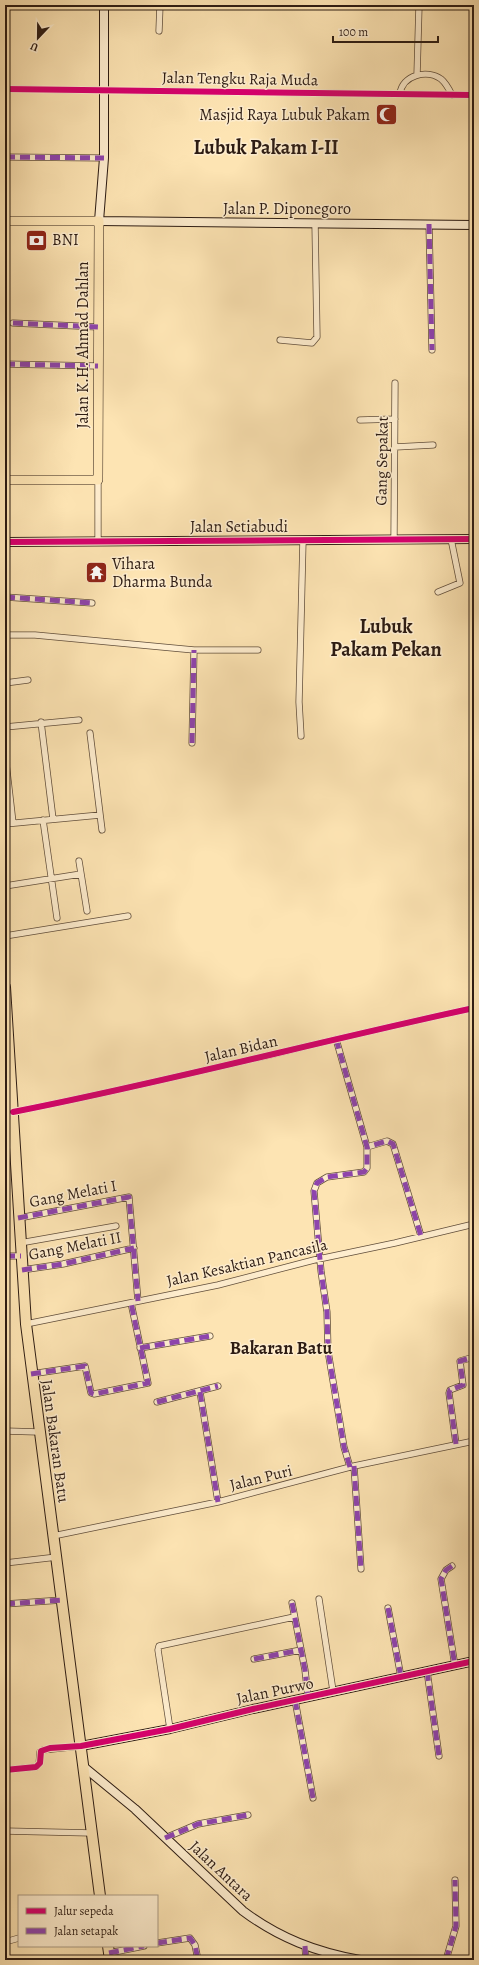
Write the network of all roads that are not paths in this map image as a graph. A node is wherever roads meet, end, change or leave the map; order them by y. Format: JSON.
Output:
{"nodes":[{"id":1,"x":104,"y":5,"type":"edge"},
{"id":2,"x":160,"y":5,"type":"edge"},
{"id":3,"x":419,"y":6,"type":"dead end"},
{"id":4,"x":159,"y":32,"type":"dead end"},
{"id":5,"x":417,"y":75,"type":"junction"},
{"id":6,"x":5,"y":89,"type":"edge"},
{"id":7,"x":105,"y":89,"type":"junction"},
{"id":8,"x":400,"y":94,"type":"junction"},
{"id":9,"x":452,"y":94,"type":"junction"},
{"id":10,"x":474,"y":95,"type":"edge"},
{"id":11,"x":5,"y":157,"type":"edge"},
{"id":12,"x":104,"y":158,"type":"junction"},
{"id":13,"x":5,"y":221,"type":"edge"},
{"id":14,"x":99,"y":221,"type":"junction"},
{"id":15,"x":315,"y":223,"type":"junction"},
{"id":16,"x":429,"y":224,"type":"junction"},
{"id":17,"x":474,"y":225,"type":"edge"},
{"id":18,"x":13,"y":323,"type":"dead end"},
{"id":19,"x":98,"y":326,"type":"junction"},
{"id":20,"x":280,"y":340,"type":"dead end"},
{"id":21,"x":432,"y":350,"type":"dead end"},
{"id":22,"x":5,"y":364,"type":"edge"},
{"id":23,"x":98,"y":366,"type":"junction"},
{"id":24,"x":396,"y":383,"type":"dead end"},
{"id":25,"x":395,"y":419,"type":"junction"},
{"id":26,"x":360,"y":420,"type":"dead end"},
{"id":27,"x":433,"y":445,"type":"dead end"},
{"id":28,"x":395,"y":447,"type":"junction"},
{"id":29,"x":5,"y":480,"type":"edge"},
{"id":30,"x":98,"y":480,"type":"junction"},
{"id":31,"x":451,"y":539,"type":"junction"},
{"id":32,"x":474,"y":539,"type":"edge"},
{"id":33,"x":303,"y":540,"type":"junction"},
{"id":34,"x":394,"y":540,"type":"junction"},
{"id":35,"x":98,"y":541,"type":"junction"},
{"id":36,"x":5,"y":542,"type":"edge"},
{"id":37,"x":438,"y":592,"type":"dead end"},
{"id":38,"x":5,"y":597,"type":"edge"},
{"id":39,"x":92,"y":603,"type":"dead end"},
{"id":40,"x":5,"y":635,"type":"edge"},
{"id":41,"x":194,"y":650,"type":"junction"},
{"id":42,"x":258,"y":650,"type":"dead end"},
{"id":43,"x":28,"y":680,"type":"dead end"},
{"id":44,"x":5,"y":683,"type":"edge"},
{"id":45,"x":79,"y":720,"type":"dead end"},
{"id":46,"x":41,"y":722,"type":"junction"},
{"id":47,"x":5,"y":727,"type":"edge"},
{"id":48,"x":90,"y":733,"type":"dead end"},
{"id":49,"x":301,"y":736,"type":"dead end"},
{"id":50,"x":192,"y":743,"type":"dead end"},
{"id":51,"x":5,"y":754,"type":"edge"},
{"id":52,"x":100,"y":815,"type":"junction"},
{"id":53,"x":53,"y":819,"type":"junction"},
{"id":54,"x":43,"y":820,"type":"junction"},
{"id":55,"x":13,"y":823,"type":"junction"},
{"id":56,"x":5,"y":824,"type":"edge"},
{"id":57,"x":102,"y":830,"type":"dead end"},
{"id":58,"x":79,"y":861,"type":"dead end"},
{"id":59,"x":81,"y":874,"type":"junction"},
{"id":60,"x":52,"y":878,"type":"junction"},
{"id":61,"x":5,"y":886,"type":"edge"},
{"id":62,"x":87,"y":911,"type":"dead end"},
{"id":63,"x":128,"y":916,"type":"dead end"},
{"id":64,"x":57,"y":918,"type":"dead end"},
{"id":65,"x":5,"y":936,"type":"edge"},
{"id":66,"x":5,"y":994,"type":"edge"},
{"id":67,"x":474,"y":1008,"type":"edge"},
{"id":68,"x":336,"y":1039,"type":"junction"},
{"id":69,"x":8,"y":1084,"type":"edge"},
{"id":70,"x":12,"y":1112,"type":"junction"},
{"id":71,"x":367,"y":1148,"type":"junction"},
{"id":72,"x":18,"y":1218,"type":"junction"},
{"id":73,"x":474,"y":1224,"type":"edge"},
{"id":74,"x":116,"y":1226,"type":"dead end"},
{"id":75,"x":421,"y":1236,"type":"junction"},
{"id":76,"x":20,"y":1243,"type":"junction"},
{"id":77,"x":134,"y":1248,"type":"junction"},
{"id":78,"x":5,"y":1256,"type":"edge"},
{"id":79,"x":21,"y":1256,"type":"junction"},
{"id":80,"x":322,"y":1259,"type":"junction"},
{"id":81,"x":22,"y":1270,"type":"junction"},
{"id":82,"x":138,"y":1300,"type":"junction"},
{"id":83,"x":131,"y":1303,"type":"junction"},
{"id":84,"x":26,"y":1324,"type":"junction"},
{"id":85,"x":210,"y":1336,"type":"dead end"},
{"id":86,"x":140,"y":1348,"type":"junction"},
{"id":87,"x":474,"y":1357,"type":"edge"},
{"id":88,"x":31,"y":1374,"type":"junction"},
{"id":89,"x":218,"y":1386,"type":"dead end"},
{"id":90,"x":200,"y":1392,"type":"junction"},
{"id":91,"x":157,"y":1402,"type":"dead end"},
{"id":92,"x":5,"y":1431,"type":"edge"},
{"id":93,"x":39,"y":1432,"type":"junction"},
{"id":94,"x":474,"y":1441,"type":"edge"},
{"id":95,"x":456,"y":1444,"type":"junction"},
{"id":96,"x":352,"y":1467,"type":"junction"},
{"id":97,"x":218,"y":1502,"type":"junction"},
{"id":98,"x":53,"y":1536,"type":"junction"},
{"id":99,"x":57,"y":1557,"type":"junction"},
{"id":100,"x":5,"y":1563,"type":"edge"},
{"id":101,"x":452,"y":1566,"type":"dead end"},
{"id":102,"x":361,"y":1568,"type":"dead end"},
{"id":103,"x":319,"y":1599,"type":"dead end"},
{"id":104,"x":62,"y":1600,"type":"junction"},
{"id":105,"x":292,"y":1603,"type":"dead end"},
{"id":106,"x":5,"y":1604,"type":"edge"},
{"id":107,"x":388,"y":1608,"type":"dead end"},
{"id":108,"x":294,"y":1617,"type":"junction"},
{"id":109,"x":301,"y":1650,"type":"junction"},
{"id":110,"x":254,"y":1659,"type":"dead end"},
{"id":111,"x":474,"y":1661,"type":"edge"},
{"id":112,"x":455,"y":1666,"type":"junction"},
{"id":113,"x":427,"y":1670,"type":"junction"},
{"id":114,"x":401,"y":1677,"type":"junction"},
{"id":115,"x":334,"y":1691,"type":"junction"},
{"id":116,"x":308,"y":1697,"type":"junction"},
{"id":117,"x":295,"y":1700,"type":"junction"},
{"id":118,"x":170,"y":1729,"type":"junction"},
{"id":119,"x":81,"y":1746,"type":"junction"},
{"id":120,"x":439,"y":1756,"type":"dead end"},
{"id":121,"x":84,"y":1767,"type":"junction"},
{"id":122,"x":5,"y":1770,"type":"edge"},
{"id":123,"x":313,"y":1798,"type":"dead end"},
{"id":124,"x":248,"y":1815,"type":"dead end"},
{"id":125,"x":5,"y":1831,"type":"edge"},
{"id":126,"x":92,"y":1833,"type":"junction"},
{"id":127,"x":165,"y":1838,"type":"junction"},
{"id":128,"x":455,"y":1880,"type":"dead end"},
{"id":129,"x":100,"y":1895,"type":"edge"},
{"id":130,"x":18,"y":1938,"type":"edge"},
{"id":131,"x":5,"y":1942,"type":"edge"},
{"id":132,"x":158,"y":1943,"type":"edge"},
{"id":133,"x":305,"y":1946,"type":"junction"},
{"id":134,"x":139,"y":1947,"type":"edge"},
{"id":135,"x":109,"y":1953,"type":"edge"},
{"id":136,"x":198,"y":1960,"type":"edge"},
{"id":137,"x":306,"y":1960,"type":"edge"},
{"id":138,"x":360,"y":1960,"type":"edge"},
{"id":139,"x":446,"y":1960,"type":"edge"}],
"edges":[{"from":1,"to":7,"type":"street","name":"Jalan K.H. Ahmad Dahlan"},
{"from":2,"to":4,"type":"street"},
{"from":3,"to":5,"type":"street"},
{"from":5,"to":8,"type":"street"},
{"from":5,"to":9,"type":"street"},
{"from":6,"to":7,"type":"street","name":"Jalan Tengku Raja Muda"},
{"from":7,"to":8,"type":"street","name":"Jalan Tengku Raja Muda"},
{"from":7,"to":12,"type":"street","name":"Jalan K.H. Ahmad Dahlan"},
{"from":8,"to":9,"type":"street","name":"Jalan Tengku Raja Muda"},
{"from":9,"to":10,"type":"street","name":"Jalan Tengku Raja Muda"},
{"from":11,"to":12,"type":"street"},
{"from":12,"to":14,"type":"street","name":"Jalan K.H. Ahmad Dahlan"},
{"from":13,"to":14,"type":"main road"},
{"from":14,"to":15,"type":"street","name":"Jalan P. Diponegoro"},
{"from":14,"to":19,"type":"main road","name":"Jalan K.H. Ahmad Dahlan"},
{"from":15,"to":16,"type":"street","name":"Jalan P. Diponegoro"},
{"from":15,"to":20,"type":"street"},
{"from":16,"to":17,"type":"street","name":"Jalan P. Diponegoro"},
{"from":16,"to":21,"type":"street"},
{"from":18,"to":19,"type":"street"},
{"from":19,"to":23,"type":"main road","name":"Jalan K.H. Ahmad Dahlan"},
{"from":22,"to":23,"type":"street"},
{"from":23,"to":30,"type":"main road","name":"Jalan K.H. Ahmad Dahlan"},
{"from":24,"to":25,"type":"street","name":"Gang Sepakat"},
{"from":25,"to":26,"type":"street"},
{"from":25,"to":28,"type":"street","name":"Gang Sepakat"},
{"from":27,"to":28,"type":"street"},
{"from":28,"to":34,"type":"street","name":"Gang Sepakat"},
{"from":29,"to":30,"type":"main road"},
{"from":30,"to":35,"type":"street","name":"Jalan K.H. Ahmad Dahlan"},
{"from":31,"to":32,"type":"street","name":"Jalan Setiabudi"},
{"from":31,"to":34,"type":"street","name":"Jalan Setiabudi"},
{"from":31,"to":37,"type":"street"},
{"from":33,"to":34,"type":"street","name":"Jalan Setiabudi"},
{"from":33,"to":35,"type":"street","name":"Jalan Setiabudi"},
{"from":33,"to":49,"type":"street"},
{"from":35,"to":36,"type":"street","name":"Jalan Setiabudi"},
{"from":38,"to":39,"type":"street"},
{"from":40,"to":41,"type":"street"},
{"from":41,"to":42,"type":"street"},
{"from":41,"to":50,"type":"street"},
{"from":43,"to":44,"type":"street"},
{"from":45,"to":46,"type":"street"},
{"from":46,"to":47,"type":"street"},
{"from":46,"to":53,"type":"street"},
{"from":48,"to":52,"type":"street"},
{"from":51,"to":55,"type":"street"},
{"from":52,"to":53,"type":"street"},
{"from":52,"to":57,"type":"street"},
{"from":53,"to":54,"type":"street"},
{"from":54,"to":55,"type":"street"},
{"from":54,"to":60,"type":"street"},
{"from":55,"to":56,"type":"street"},
{"from":58,"to":59,"type":"street"},
{"from":59,"to":60,"type":"street"},
{"from":59,"to":62,"type":"street"},
{"from":60,"to":61,"type":"street"},
{"from":60,"to":64,"type":"street"},
{"from":63,"to":65,"type":"street"},
{"from":66,"to":69,"type":"highway","name":"Jalan Bakaran Batu"},
{"from":67,"to":68,"type":"street","name":"Jalan Bidan"},
{"from":68,"to":70,"type":"street","name":"Jalan Bidan"},
{"from":68,"to":71,"type":"street"},
{"from":69,"to":70,"type":"highway","name":"Jalan Bakaran Batu"},
{"from":70,"to":72,"type":"highway","name":"Jalan Bakaran Batu"},
{"from":71,"to":75,"type":"street"},
{"from":71,"to":80,"type":"street"},
{"from":72,"to":76,"type":"highway","name":"Jalan Bakaran Batu"},
{"from":72,"to":77,"type":"street","name":"Gang Melati I"},
{"from":73,"to":75,"type":"street","name":"Jalan Kesaktian Pancasila"},
{"from":74,"to":76,"type":"street"},
{"from":75,"to":80,"type":"street","name":"Jalan Kesaktian Pancasila"},
{"from":76,"to":79,"type":"highway","name":"Jalan Bakaran Batu"},
{"from":77,"to":81,"type":"street","name":"Gang Melati II"},
{"from":77,"to":82,"type":"street"},
{"from":78,"to":79,"type":"street"},
{"from":79,"to":81,"type":"highway","name":"Jalan Bakaran Batu"},
{"from":80,"to":82,"type":"street","name":"Jalan Kesaktian Pancasila"},
{"from":80,"to":96,"type":"street"},
{"from":81,"to":84,"type":"highway","name":"Jalan Bakaran Batu"},
{"from":82,"to":83,"type":"street","name":"Jalan Kesaktian Pancasila"},
{"from":83,"to":84,"type":"street","name":"Jalan Kesaktian Pancasila"},
{"from":83,"to":86,"type":"street"},
{"from":84,"to":88,"type":"highway","name":"Jalan Bakaran Batu"},
{"from":85,"to":86,"type":"street"},
{"from":86,"to":88,"type":"street"},
{"from":87,"to":95,"type":"street"},
{"from":88,"to":93,"type":"highway","name":"Jalan Bakaran Batu"},
{"from":89,"to":90,"type":"street"},
{"from":90,"to":91,"type":"street"},
{"from":90,"to":97,"type":"street"},
{"from":92,"to":93,"type":"street"},
{"from":93,"to":98,"type":"highway","name":"Jalan Bakaran Batu"},
{"from":94,"to":95,"type":"street","name":"Jalan Puri"},
{"from":95,"to":96,"type":"street","name":"Jalan Puri"},
{"from":96,"to":97,"type":"street","name":"Jalan Puri"},
{"from":96,"to":102,"type":"street"},
{"from":97,"to":98,"type":"street","name":"Jalan Puri"},
{"from":98,"to":99,"type":"highway","name":"Jalan Bakaran Batu"},
{"from":99,"to":100,"type":"street"},
{"from":99,"to":104,"type":"highway","name":"Jalan Bakaran Batu"},
{"from":101,"to":112,"type":"street"},
{"from":103,"to":115,"type":"street"},
{"from":104,"to":106,"type":"street"},
{"from":104,"to":119,"type":"highway","name":"Jalan Bakaran Batu"},
{"from":105,"to":108,"type":"street"},
{"from":107,"to":114,"type":"street"},
{"from":108,"to":109,"type":"street"},
{"from":108,"to":118,"type":"street"},
{"from":109,"to":110,"type":"street"},
{"from":109,"to":116,"type":"street"},
{"from":111,"to":112,"type":"street","name":"Jalan Purwo"},
{"from":112,"to":113,"type":"street","name":"Jalan Purwo"},
{"from":113,"to":114,"type":"street","name":"Jalan Purwo"},
{"from":113,"to":120,"type":"street"},
{"from":114,"to":115,"type":"street","name":"Jalan Purwo"},
{"from":115,"to":116,"type":"street","name":"Jalan Purwo"},
{"from":116,"to":117,"type":"street","name":"Jalan Purwo"},
{"from":117,"to":118,"type":"street","name":"Jalan Purwo"},
{"from":117,"to":123,"type":"street"},
{"from":118,"to":119,"type":"street","name":"Jalan Purwo"},
{"from":119,"to":121,"type":"highway","name":"Jalan Bakaran Batu"},
{"from":119,"to":122,"type":"street"},
{"from":121,"to":126,"type":"highway","name":"Jalan Bakaran Batu"},
{"from":121,"to":127,"type":"street","name":"Jalan Antara"},
{"from":124,"to":127,"type":"street"},
{"from":125,"to":126,"type":"street"},
{"from":126,"to":129,"type":"highway","name":"Jalan Bakaran Batu"},
{"from":127,"to":133,"type":"street","name":"Jalan Antara"},
{"from":128,"to":139,"type":"street"},
{"from":130,"to":131,"type":"street"},
{"from":132,"to":136,"type":"street"},
{"from":133,"to":137,"type":"street"},
{"from":133,"to":138,"type":"street","name":"Jalan Antara"},
{"from":134,"to":135,"type":"street"}]}
